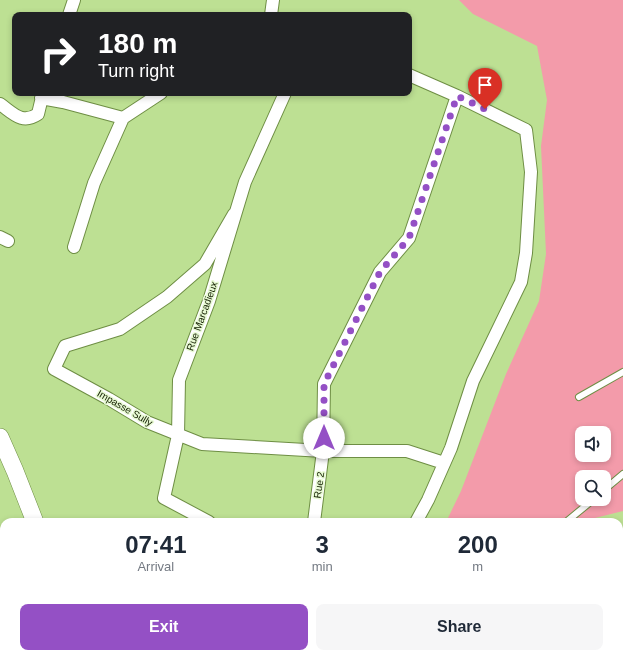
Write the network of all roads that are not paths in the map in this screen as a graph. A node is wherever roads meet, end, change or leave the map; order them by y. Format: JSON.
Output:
{"nodes":[{"id":1,"x":74,"y":0,"type":"edge"},
{"id":2,"x":273,"y":0,"type":"edge"},
{"id":3,"x":70,"y":12,"type":"edge"},
{"id":4,"x":271,"y":12,"type":"edge"},
{"id":5,"x":412,"y":76,"type":"edge"},
{"id":6,"x":42,"y":96,"type":"edge"},
{"id":7,"x":156,"y":96,"type":"edge"},
{"id":8,"x":284,"y":96,"type":"edge"},
{"id":9,"x":457,"y":96,"type":"junction"},
{"id":10,"x":0,"y":104,"type":"edge"},
{"id":11,"x":123,"y":118,"type":"junction"},
{"id":12,"x":234,"y":214,"type":"junction"},
{"id":13,"x":74,"y":247,"type":"dead end"},
{"id":14,"x":623,"y":372,"type":"edge"},
{"id":15,"x":579,"y":397,"type":"dead end"},
{"id":16,"x":178,"y":435,"type":"junction"},
{"id":17,"x":0,"y":438,"type":"edge"},
{"id":18,"x":323,"y":451,"type":"junction"},
{"id":19,"x":444,"y":463,"type":"junction"},
{"id":20,"x":623,"y":474,"type":"edge"},
{"id":21,"x":611,"y":484,"type":"edge"},
{"id":22,"x":585,"y":506,"type":"edge"},
{"id":23,"x":33,"y":518,"type":"edge"},
{"id":24,"x":202,"y":518,"type":"edge"},
{"id":25,"x":315,"y":518,"type":"edge"},
{"id":26,"x":418,"y":518,"type":"edge"},
{"id":27,"x":571,"y":518,"type":"edge"}],
"edges":[{"from":1,"to":3,"type":"street"},
{"from":2,"to":4,"type":"street"},
{"from":5,"to":9,"type":"street"},
{"from":6,"to":10,"type":"street"},
{"from":6,"to":11,"type":"street"},
{"from":7,"to":11,"type":"street"},
{"from":8,"to":12,"type":"street","name":"Rue Marcadieux"},
{"from":9,"to":18,"type":"street","name":"Rue 2"},
{"from":9,"to":19,"type":"street"},
{"from":11,"to":13,"type":"street"},
{"from":12,"to":16,"type":"street","name":"Rue Marcadieux"},
{"from":12,"to":16,"type":"street","name":"Impasse Sully"},
{"from":14,"to":15,"type":"lane"},
{"from":16,"to":18,"type":"street","name":"Impasse Sully"},
{"from":16,"to":24,"type":"street","name":"Rue Marcadieux"},
{"from":17,"to":23,"type":"street"},
{"from":18,"to":19,"type":"street","name":"Impasse Sully"},
{"from":18,"to":25,"type":"street","name":"Rue 2"},
{"from":19,"to":26,"type":"street"},
{"from":20,"to":21,"type":"lane"},
{"from":22,"to":27,"type":"lane"}]}
